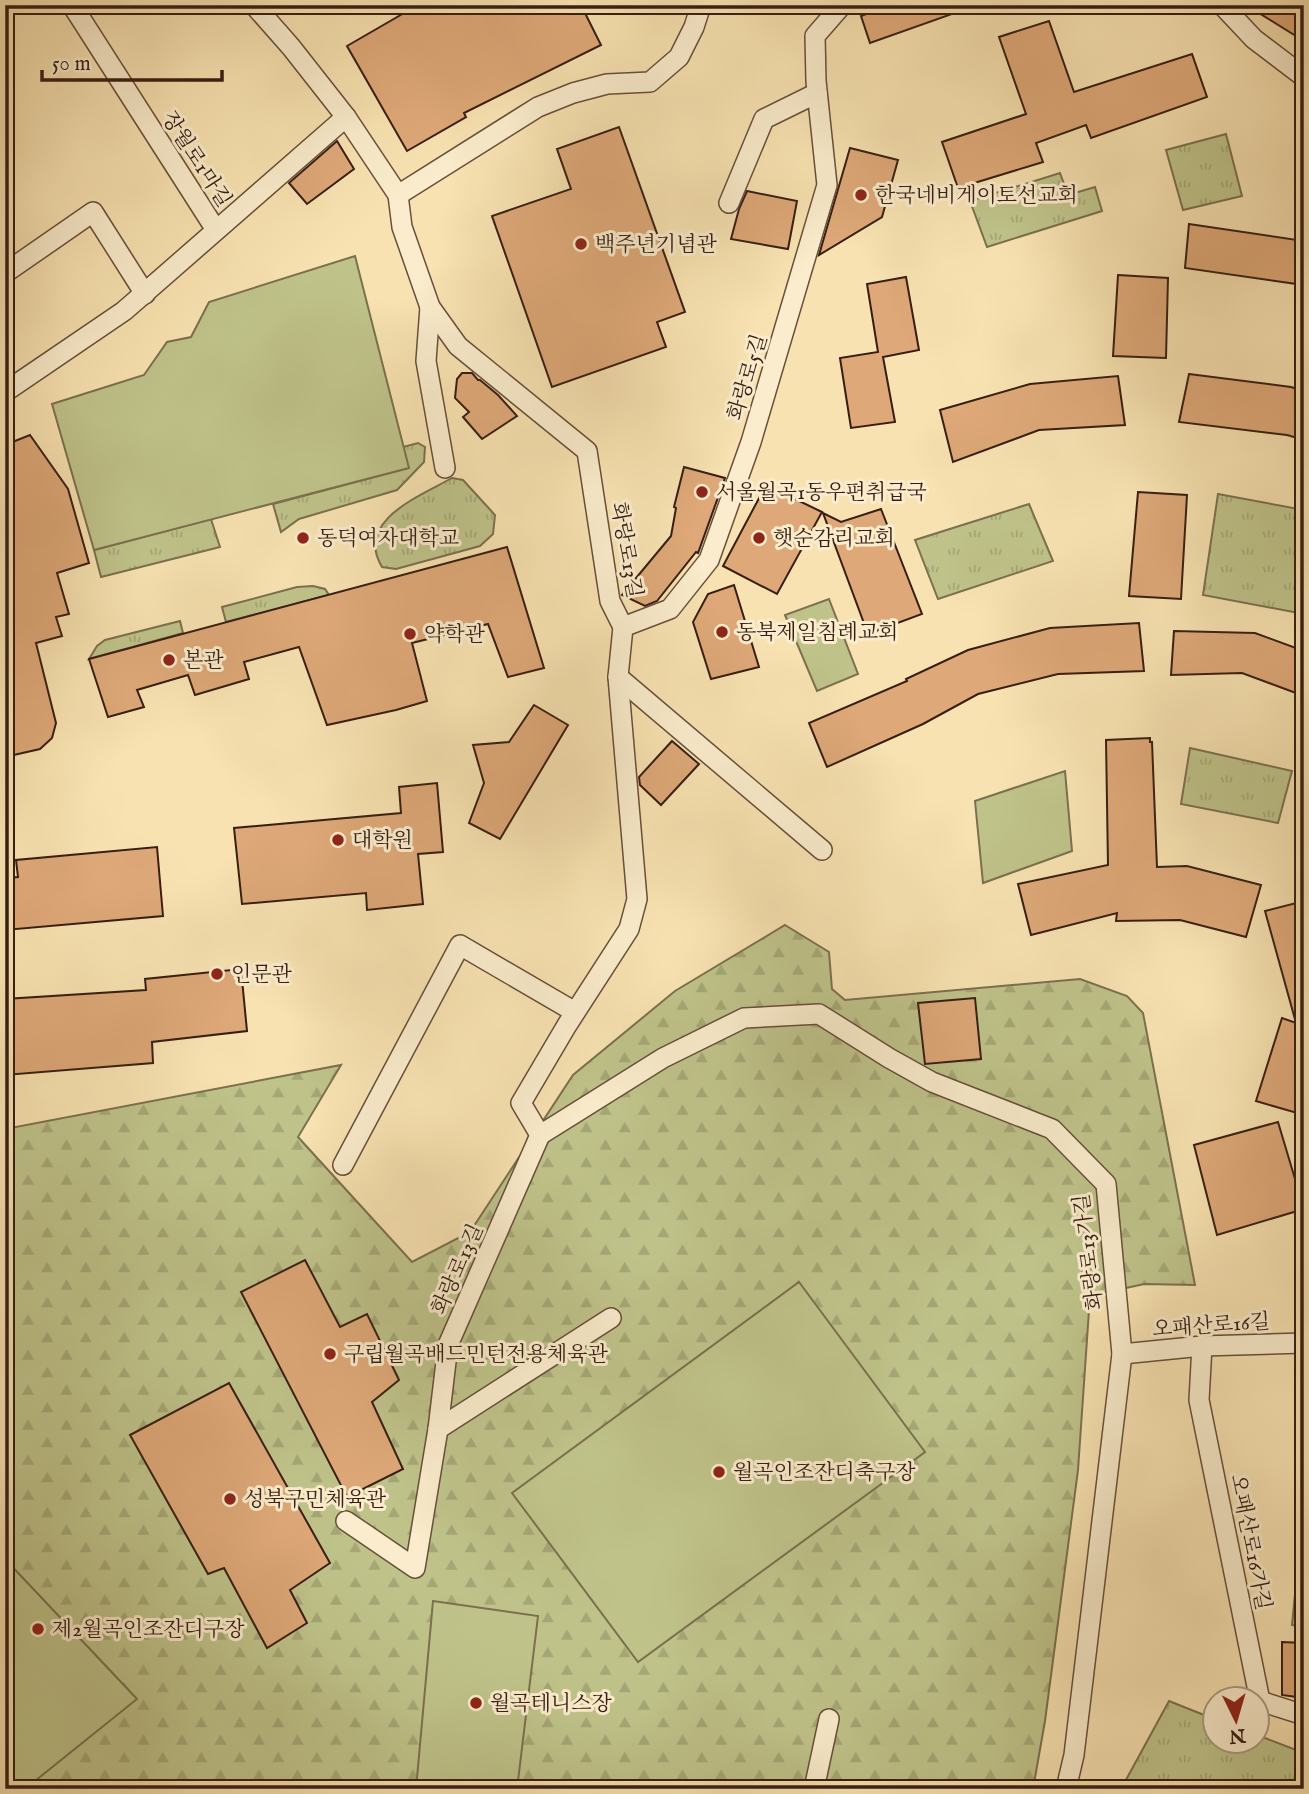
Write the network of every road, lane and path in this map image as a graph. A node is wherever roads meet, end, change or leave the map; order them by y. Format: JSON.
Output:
{"nodes":[{"id":1,"x":72,"y":5,"type":"edge"},
{"id":2,"x":254,"y":5,"type":"edge"},
{"id":3,"x":701,"y":5,"type":"edge"},
{"id":4,"x":819,"y":5,"type":"edge"},
{"id":5,"x":842,"y":5,"type":"edge"},
{"id":6,"x":1222,"y":5,"type":"edge"},
{"id":7,"x":815,"y":36,"type":"junction"},
{"id":8,"x":1304,"y":77,"type":"edge"},
{"id":9,"x":817,"y":93,"type":"junction"},
{"id":10,"x":346,"y":117,"type":"junction"},
{"id":11,"x":398,"y":195,"type":"junction"},
{"id":12,"x":729,"y":203,"type":"dead end"},
{"id":13,"x":216,"y":230,"type":"junction"},
{"id":14,"x":5,"y":274,"type":"edge"},
{"id":15,"x":145,"y":293,"type":"junction"},
{"id":16,"x":430,"y":307,"type":"junction"},
{"id":17,"x":458,"y":346,"type":"junction"},
{"id":18,"x":426,"y":361,"type":"junction"},
{"id":19,"x":5,"y":392,"type":"edge"},
{"id":20,"x":445,"y":468,"type":"dead end"},
{"id":21,"x":623,"y":627,"type":"junction"},
{"id":22,"x":618,"y":677,"type":"junction"},
{"id":23,"x":822,"y":850,"type":"dead end"},
{"id":24,"x":575,"y":1012,"type":"junction"},
{"id":25,"x":540,"y":1135,"type":"junction"},
{"id":26,"x":343,"y":1165,"type":"dead end"},
{"id":27,"x":611,"y":1318,"type":"dead end"},
{"id":28,"x":1304,"y":1343,"type":"edge"},
{"id":29,"x":1202,"y":1346,"type":"junction"},
{"id":30,"x":1122,"y":1354,"type":"junction"},
{"id":31,"x":438,"y":1429,"type":"junction"},
{"id":32,"x":346,"y":1521,"type":"dead end"},
{"id":33,"x":1304,"y":1715,"type":"edge"},
{"id":34,"x":829,"y":1719,"type":"dead end"},
{"id":35,"x":814,"y":1789,"type":"edge"},
{"id":36,"x":1066,"y":1789,"type":"edge"}],
"edges":[{"from":1,"to":13,"type":"street","name":"장월로1마길"},
{"from":2,"to":10,"type":"street","name":"화랑로13길"},
{"from":3,"to":11,"type":"street"},
{"from":4,"to":7,"type":"street","name":"화랑로5길"},
{"from":5,"to":7,"type":"street"},
{"from":6,"to":8,"type":"street"},
{"from":7,"to":9,"type":"street","name":"화랑로5길"},
{"from":9,"to":12,"type":"street"},
{"from":9,"to":21,"type":"street","name":"화랑로5길"},
{"from":10,"to":11,"type":"street","name":"화랑로13길"},
{"from":10,"to":13,"type":"street"},
{"from":11,"to":16,"type":"street","name":"화랑로13길"},
{"from":13,"to":15,"type":"street"},
{"from":14,"to":15,"type":"street"},
{"from":15,"to":19,"type":"street"},
{"from":16,"to":17,"type":"street","name":"화랑로13길"},
{"from":16,"to":18,"type":"street"},
{"from":17,"to":18,"type":"street"},
{"from":17,"to":21,"type":"street","name":"화랑로13길"},
{"from":18,"to":20,"type":"street"},
{"from":21,"to":22,"type":"street","name":"화랑로13길"},
{"from":22,"to":23,"type":"street"},
{"from":22,"to":24,"type":"street","name":"화랑로13길"},
{"from":24,"to":25,"type":"street","name":"화랑로13길"},
{"from":24,"to":26,"type":"street"},
{"from":25,"to":30,"type":"street","name":"화랑로13가길"},
{"from":25,"to":31,"type":"street","name":"화랑로13길"},
{"from":27,"to":31,"type":"street"},
{"from":28,"to":29,"type":"street","name":"오패산로16길"},
{"from":29,"to":30,"type":"street","name":"오패산로16길"},
{"from":29,"to":33,"type":"street","name":"오패산로16가길"},
{"from":30,"to":36,"type":"street","name":"화랑로13가길"},
{"from":31,"to":32,"type":"street","name":"화랑로13길"},
{"from":34,"to":35,"type":"street"}]}
